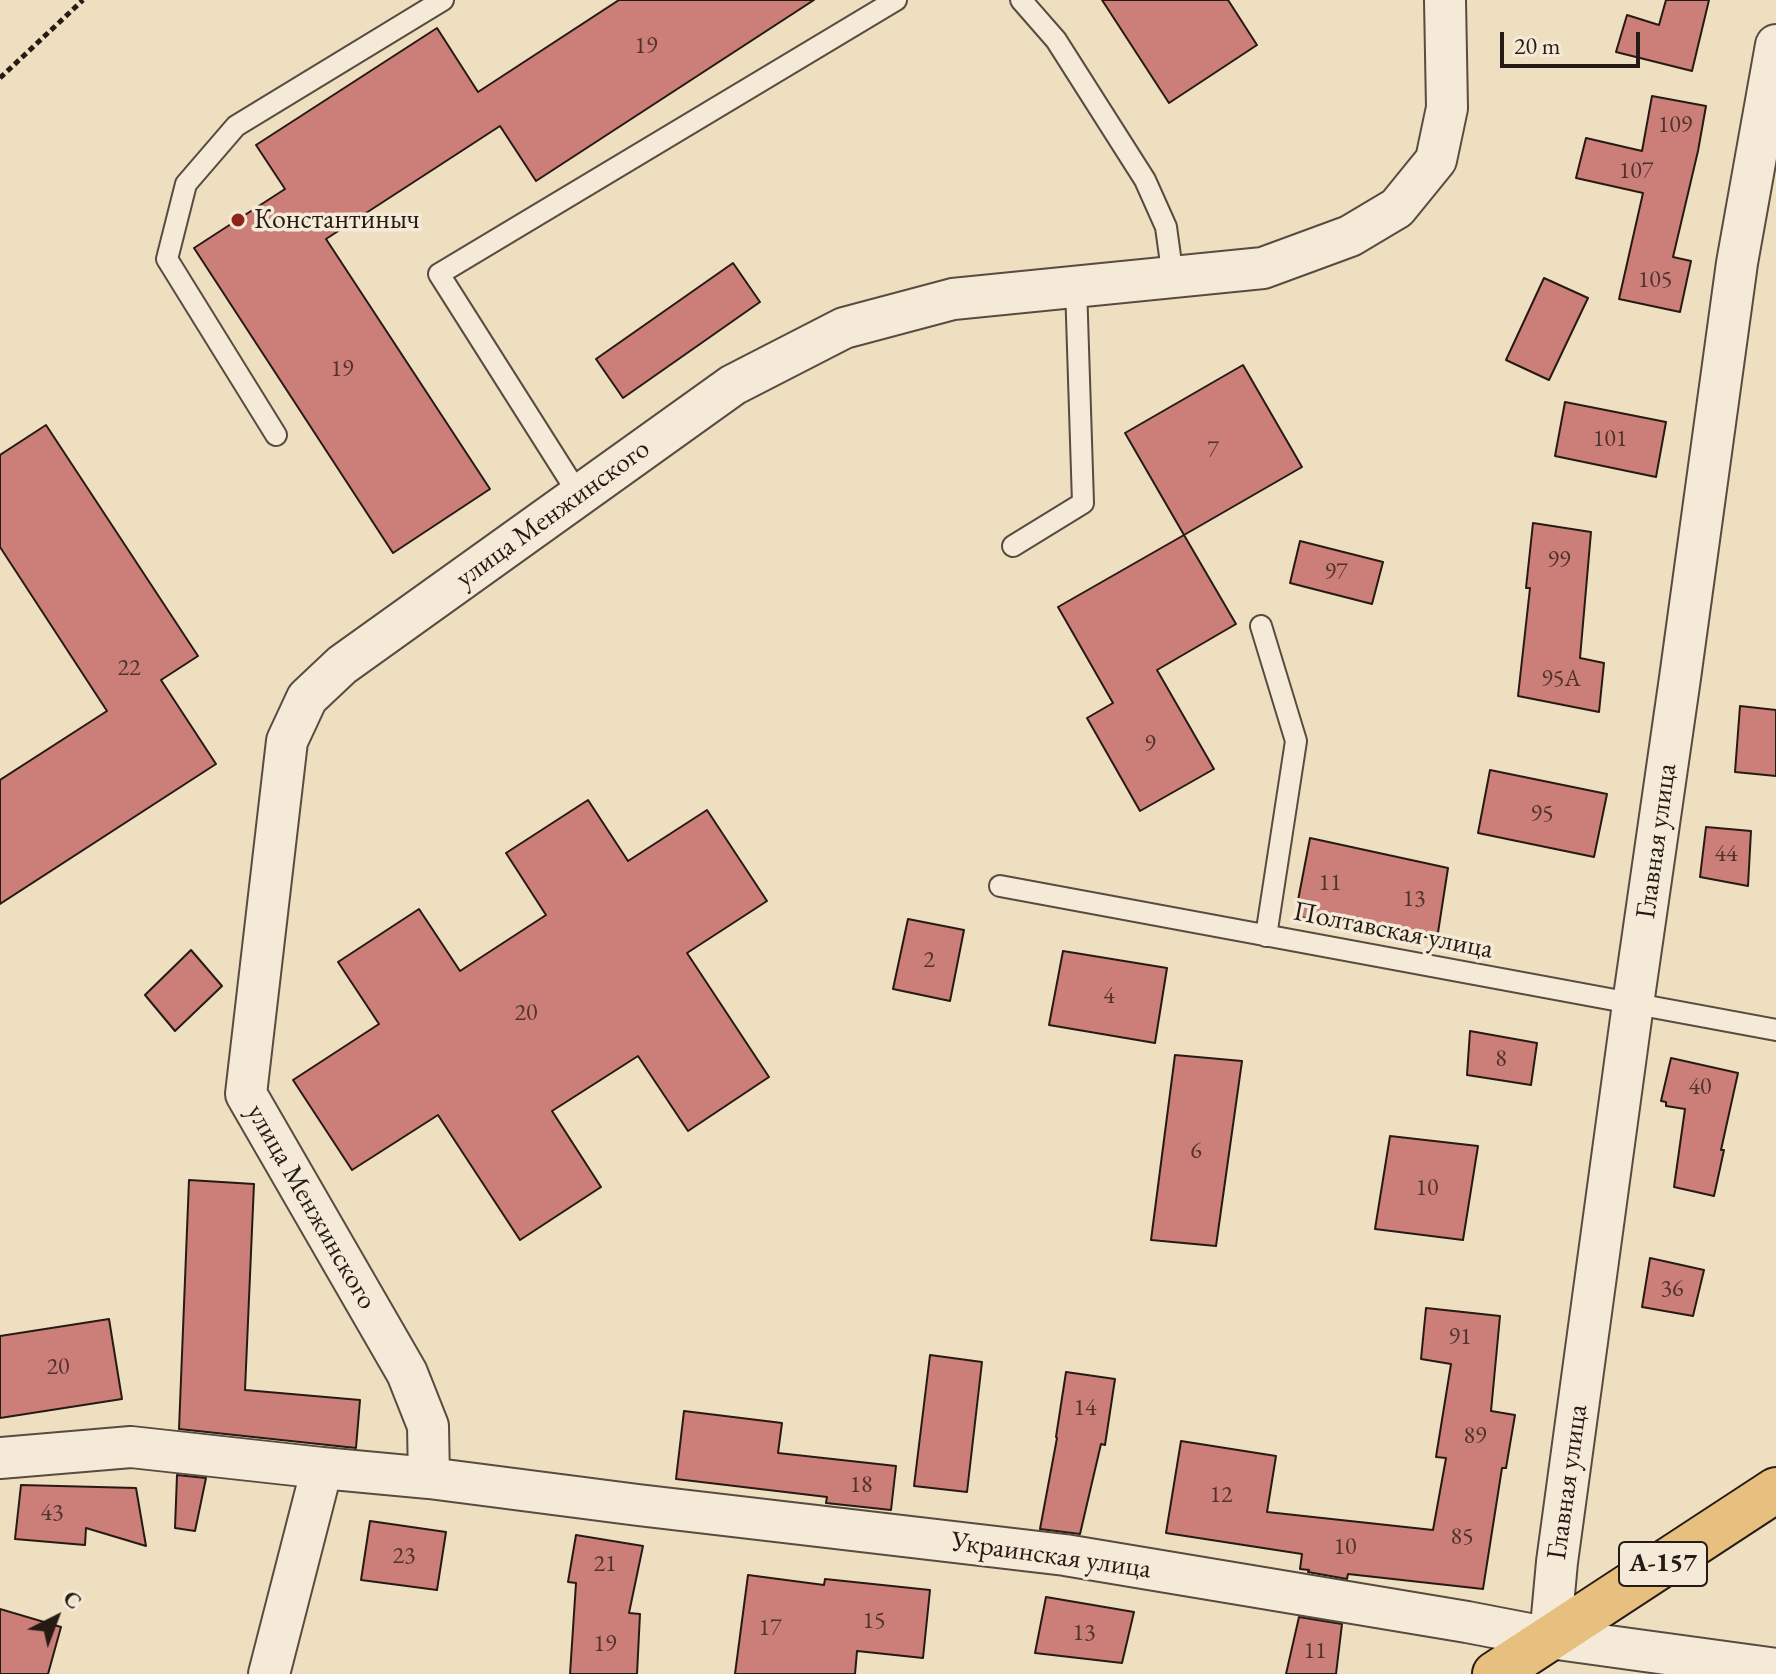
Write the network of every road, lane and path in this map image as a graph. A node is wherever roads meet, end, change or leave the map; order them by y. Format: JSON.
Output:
{"nodes":[{"id":1,"x":83,"y":0,"type":"edge"},
{"id":2,"x":443,"y":0,"type":"edge"},
{"id":3,"x":896,"y":0,"type":"edge"},
{"id":4,"x":1021,"y":0,"type":"edge"},
{"id":5,"x":1445,"y":0,"type":"edge"},
{"id":6,"x":1776,"y":45,"type":"edge"},
{"id":7,"x":0,"y":78,"type":"edge"},
{"id":8,"x":1173,"y":278,"type":"junction"},
{"id":9,"x":1076,"y":286,"type":"junction"},
{"id":10,"x":276,"y":435,"type":"dead end"},
{"id":11,"x":579,"y":495,"type":"junction"},
{"id":12,"x":1013,"y":546,"type":"dead end"},
{"id":13,"x":1261,"y":626,"type":"dead end"},
{"id":14,"x":1000,"y":886,"type":"dead end"},
{"id":15,"x":1266,"y":936,"type":"junction"},
{"id":16,"x":1633,"y":1004,"type":"junction"},
{"id":17,"x":1776,"y":1030,"type":"edge"},
{"id":18,"x":0,"y":1458,"type":"edge"},
{"id":19,"x":322,"y":1468,"type":"junction"},
{"id":20,"x":429,"y":1478,"type":"junction"},
{"id":21,"x":1776,"y":1490,"type":"edge"},
{"id":22,"x":1550,"y":1638,"type":"junction"},
{"id":23,"x":1776,"y":1669,"type":"edge"},
{"id":24,"x":269,"y":1674,"type":"edge"},
{"id":25,"x":1495,"y":1674,"type":"edge"}],
"edges":[{"from":1,"to":7,"type":"path"},
{"from":2,"to":10,"type":"lane"},
{"from":3,"to":11,"type":"lane"},
{"from":4,"to":8,"type":"lane"},
{"from":5,"to":8,"type":"street","name":"улица Менжинского"},
{"from":6,"to":16,"type":"street","name":"Главная улица"},
{"from":8,"to":9,"type":"street","name":"улица Менжинского"},
{"from":9,"to":11,"type":"street","name":"улица Менжинского"},
{"from":9,"to":12,"type":"lane"},
{"from":11,"to":20,"type":"street","name":"улица Менжинского"},
{"from":13,"to":15,"type":"lane"},
{"from":14,"to":15,"type":"lane","name":"Полтавская улица"},
{"from":15,"to":16,"type":"lane","name":"Полтавская улица"},
{"from":16,"to":17,"type":"lane","name":"Полтавская улица"},
{"from":16,"to":22,"type":"street","name":"Главная улица"},
{"from":18,"to":19,"type":"street","name":"Украинская улица"},
{"from":19,"to":20,"type":"street","name":"Украинская улица"},
{"from":19,"to":24,"type":"street"},
{"from":20,"to":22,"type":"street","name":"Украинская улица"},
{"from":21,"to":22,"type":"main road","number":"А-157"},
{"from":22,"to":23,"type":"street","name":"Украинская улица"},
{"from":22,"to":25,"type":"main road","number":"А-157"}]}
